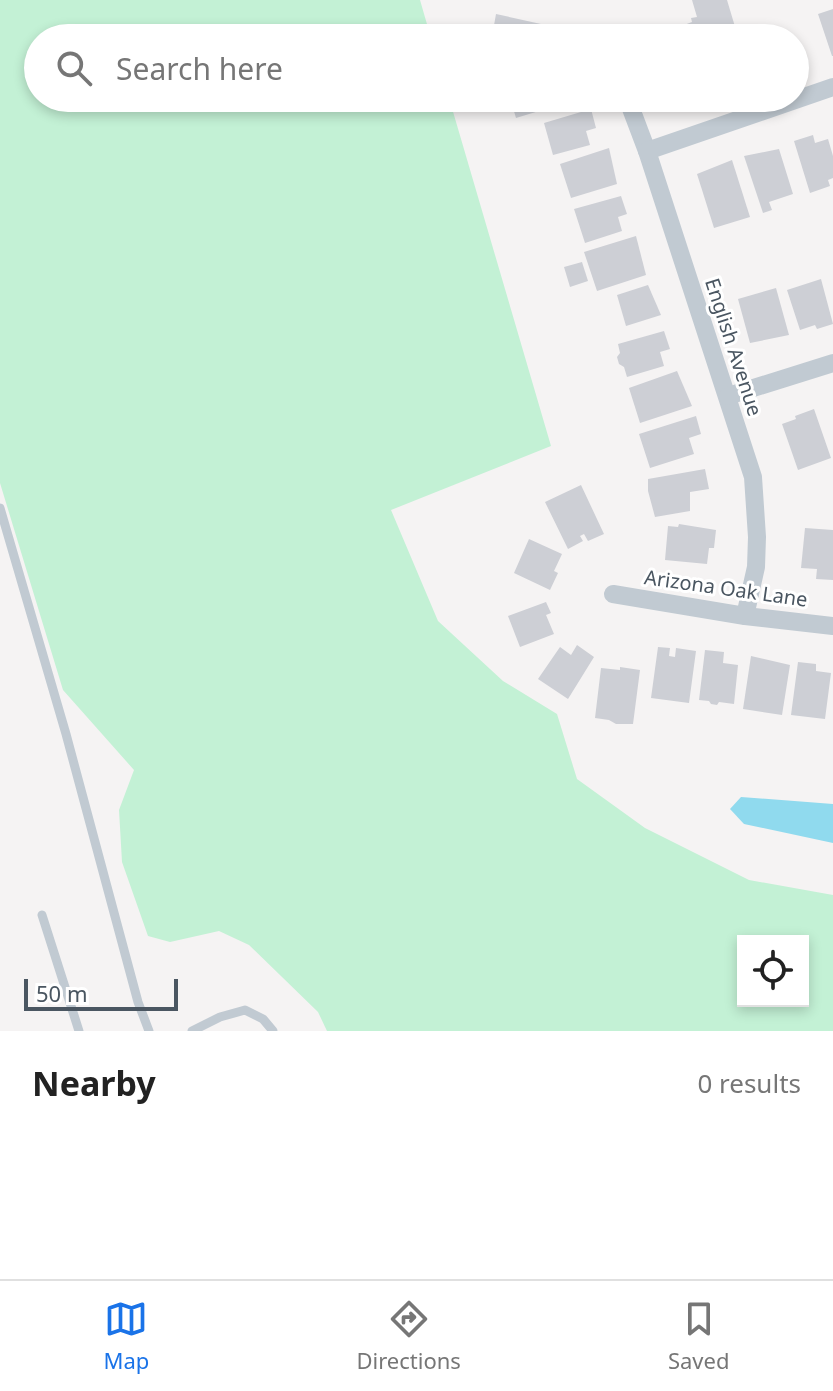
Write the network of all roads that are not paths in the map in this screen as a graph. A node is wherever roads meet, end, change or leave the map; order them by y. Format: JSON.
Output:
{"nodes":[{"id":1,"x":833,"y":87,"type":"edge"},
{"id":2,"x":809,"y":95,"type":"edge"},
{"id":3,"x":632,"y":112,"type":"edge"},
{"id":4,"x":760,"y":112,"type":"edge"},
{"id":5,"x":647,"y":151,"type":"junction"},
{"id":6,"x":833,"y":363,"type":"edge"},
{"id":7,"x":728,"y":396,"type":"junction"},
{"id":8,"x":0,"y":508,"type":"edge"},
{"id":9,"x":613,"y":594,"type":"dead end"},
{"id":10,"x":745,"y":616,"type":"junction"},
{"id":11,"x":833,"y":626,"type":"edge"},
{"id":12,"x":42,"y":915,"type":"dead end"},
{"id":13,"x":79,"y":1031,"type":"edge"},
{"id":14,"x":149,"y":1031,"type":"edge"},
{"id":15,"x":192,"y":1031,"type":"edge"},
{"id":16,"x":273,"y":1031,"type":"edge"}],
"edges":[{"from":1,"to":2,"type":"street"},
{"from":3,"to":5,"type":"street","name":"English Avenue"},
{"from":4,"to":5,"type":"street"},
{"from":5,"to":7,"type":"street","name":"English Avenue"},
{"from":6,"to":7,"type":"street"},
{"from":7,"to":10,"type":"street","name":"English Avenue"},
{"from":8,"to":14,"type":"lane"},
{"from":9,"to":10,"type":"street","name":"Arizona Oak Lane"},
{"from":10,"to":11,"type":"street","name":"Arizona Oak Lane"},
{"from":12,"to":13,"type":"lane"},
{"from":15,"to":16,"type":"lane"}]}
